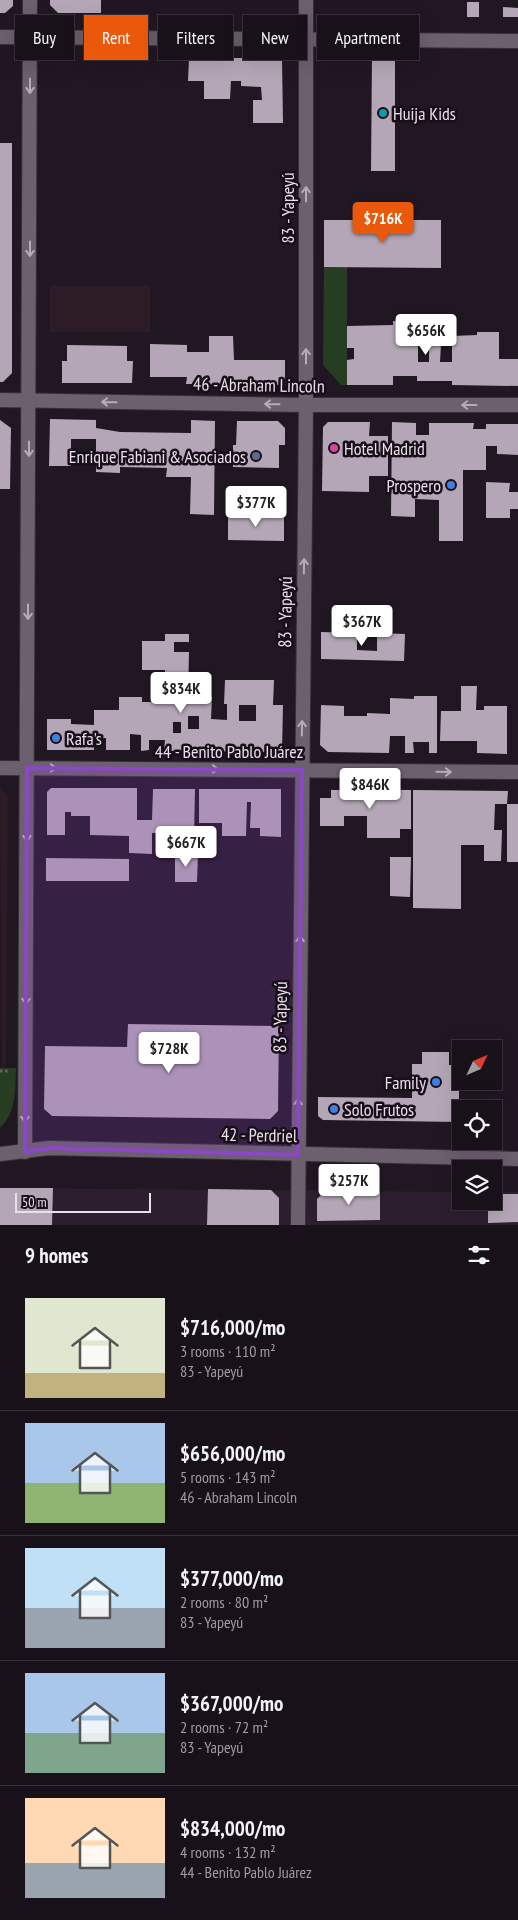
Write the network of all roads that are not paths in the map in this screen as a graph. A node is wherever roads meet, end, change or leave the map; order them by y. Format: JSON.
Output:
{"nodes":[{"id":1,"x":30,"y":0,"type":"edge"},
{"id":2,"x":306,"y":0,"type":"edge"},
{"id":3,"x":30,"y":15,"type":"edge"},
{"id":4,"x":306,"y":15,"type":"edge"},
{"id":5,"x":0,"y":37,"type":"edge"},
{"id":6,"x":15,"y":38,"type":"edge"},
{"id":7,"x":74,"y":38,"type":"edge"},
{"id":8,"x":243,"y":39,"type":"edge"},
{"id":9,"x":307,"y":39,"type":"edge"},
{"id":10,"x":518,"y":41,"type":"edge"},
{"id":11,"x":30,"y":60,"type":"edge"},
{"id":12,"x":306,"y":60,"type":"edge"},
{"id":13,"x":0,"y":400,"type":"edge"},
{"id":14,"x":30,"y":400,"type":"junction"},
{"id":15,"x":306,"y":405,"type":"junction"},
{"id":16,"x":518,"y":405,"type":"edge"},
{"id":17,"x":0,"y":768,"type":"edge"},
{"id":18,"x":27,"y":768,"type":"junction"},
{"id":19,"x":302,"y":770,"type":"junction"},
{"id":20,"x":518,"y":772,"type":"edge"},
{"id":21,"x":25,"y":1152,"type":"junction"},
{"id":22,"x":0,"y":1154,"type":"edge"},
{"id":23,"x":298,"y":1155,"type":"junction"},
{"id":24,"x":518,"y":1159,"type":"edge"},
{"id":25,"x":298,"y":1225,"type":"edge"}],
"edges":[{"from":1,"to":3,"type":"street"},
{"from":2,"to":4,"type":"street","name":"83 - Yapeyú"},
{"from":5,"to":6,"type":"street"},
{"from":7,"to":8,"type":"street"},
{"from":9,"to":10,"type":"street"},
{"from":11,"to":14,"type":"street","one_way":true},
{"from":15,"to":12,"type":"street","name":"83 - Yapeyú","one_way":true},
{"from":13,"to":14,"type":"street","name":"46 - Abraham Lincoln"},
{"from":15,"to":14,"type":"street","name":"46 - Abraham Lincoln","one_way":true},
{"from":14,"to":18,"type":"street","one_way":true},
{"from":16,"to":15,"type":"street","name":"46 - Abraham Lincoln","one_way":true},
{"from":19,"to":15,"type":"street","name":"83 - Yapeyú","one_way":true},
{"from":17,"to":18,"type":"street","name":"44 - Benito Pablo Juárez"},
{"from":18,"to":19,"type":"street","name":"44 - Benito Pablo Juárez","one_way":true},
{"from":18,"to":21,"type":"street","one_way":true},
{"from":19,"to":20,"type":"street","name":"44 - Benito Pablo Juárez","one_way":true},
{"from":23,"to":19,"type":"street","name":"83 - Yapeyú","one_way":true},
{"from":21,"to":22,"type":"street","name":"42 - Perdriel"},
{"from":21,"to":23,"type":"street","name":"42 - Perdriel"},
{"from":23,"to":24,"type":"street","name":"42 - Perdriel"},
{"from":23,"to":25,"type":"street","name":"83 - Yapeyú"}]}
